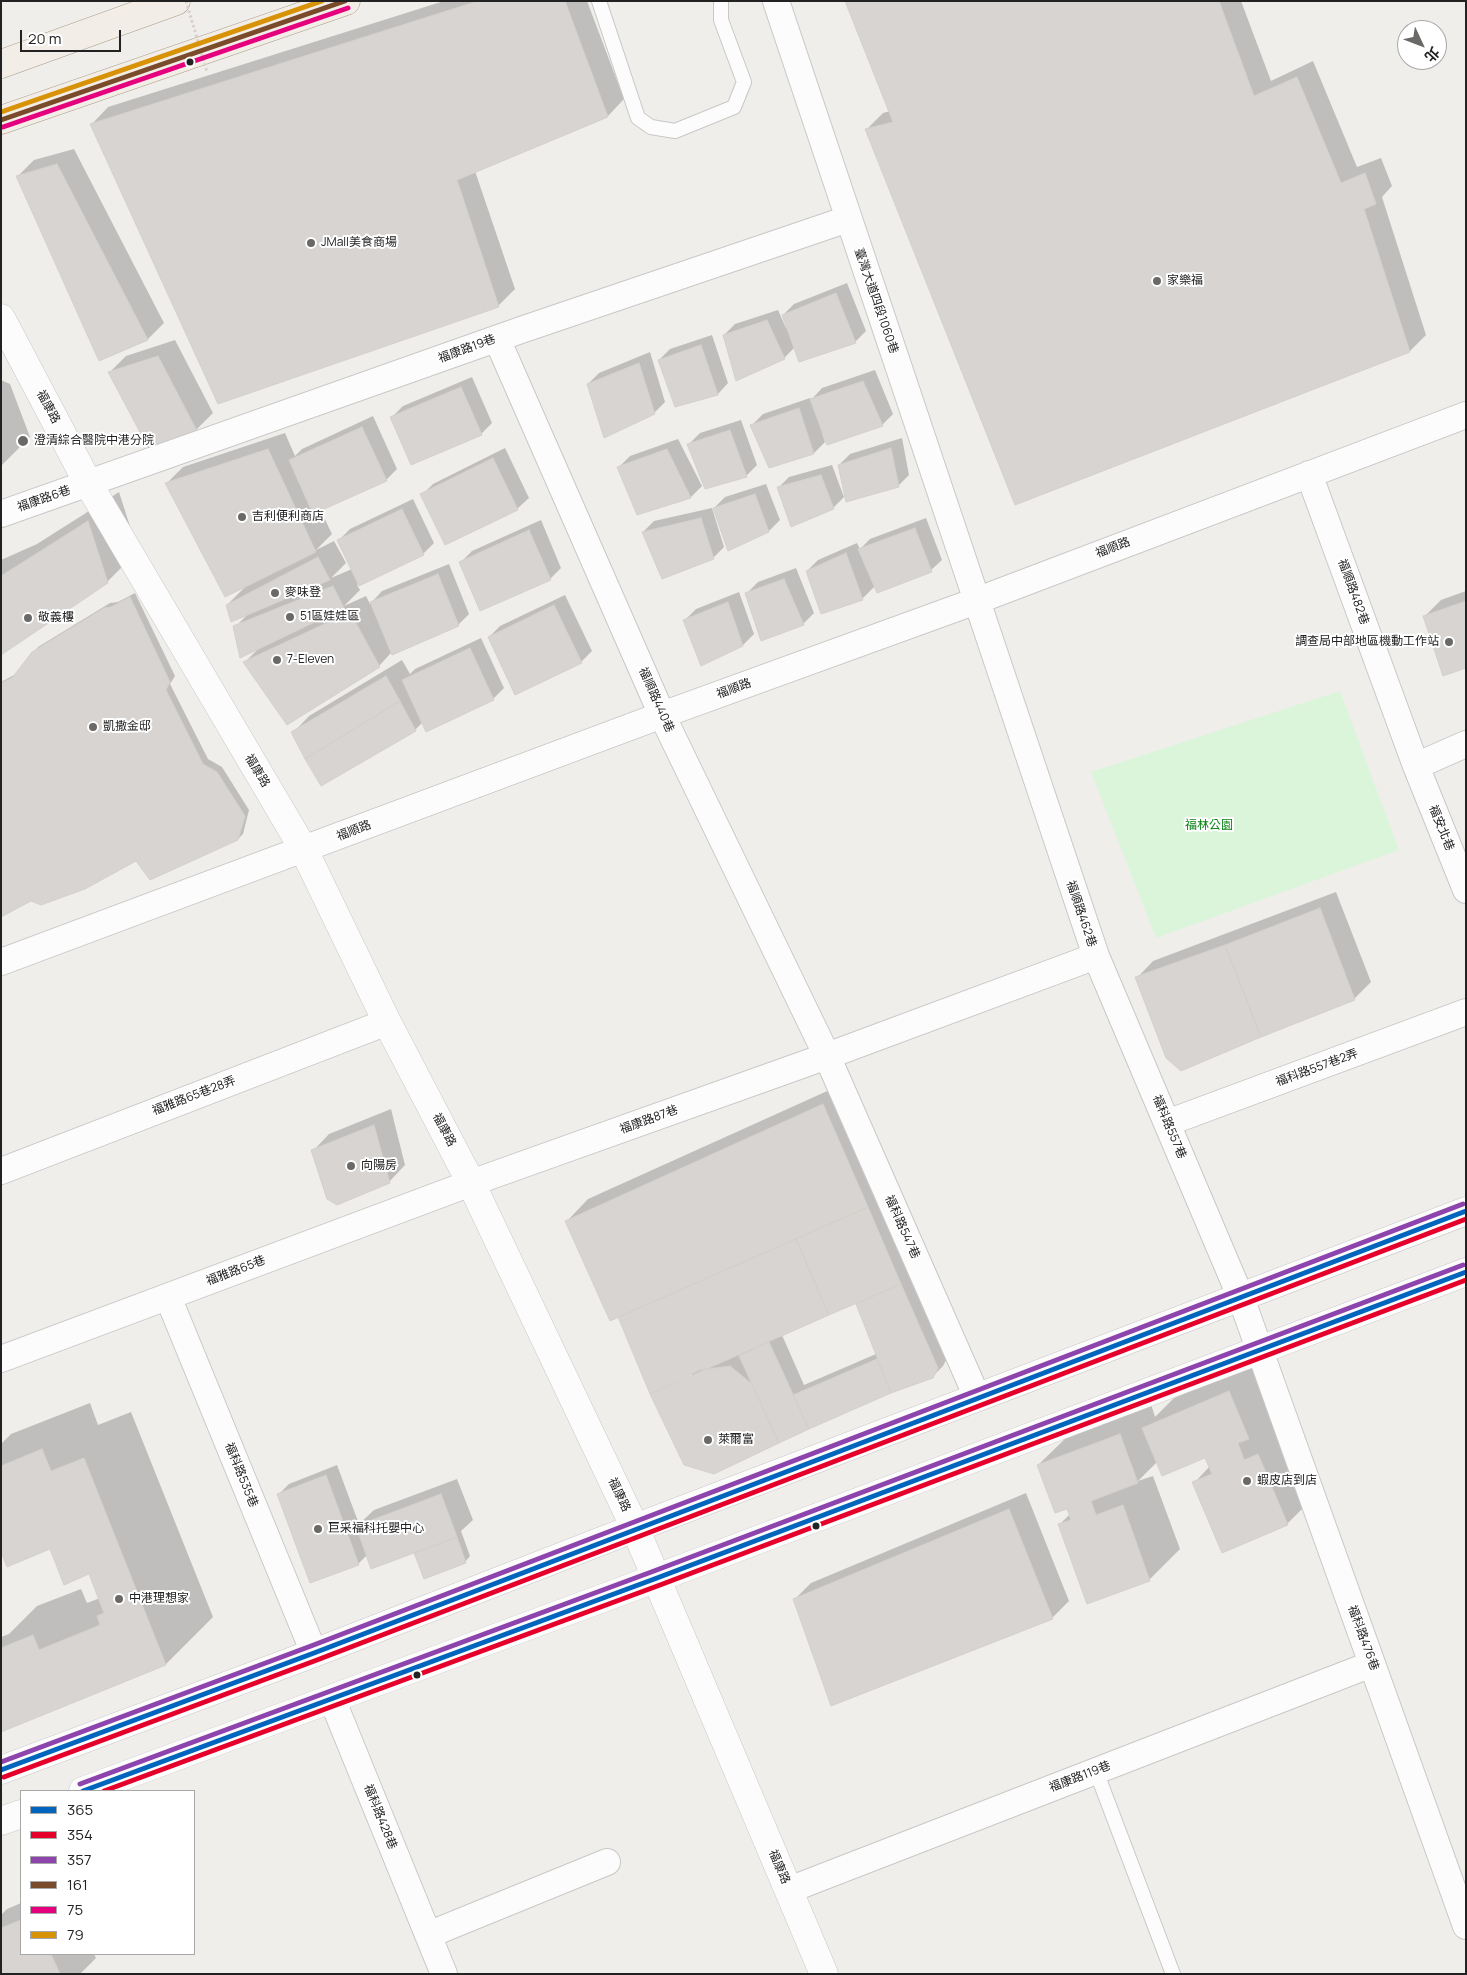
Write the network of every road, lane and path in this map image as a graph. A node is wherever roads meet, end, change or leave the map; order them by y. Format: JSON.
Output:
{"nodes":[{"id":1,"x":176,"y":1,"type":"edge"},
{"id":2,"x":186,"y":1,"type":"edge"},
{"id":3,"x":346,"y":1,"type":"edge"},
{"id":4,"x":599,"y":1,"type":"edge"},
{"id":5,"x":721,"y":1,"type":"edge"},
{"id":6,"x":776,"y":1,"type":"edge"},
{"id":7,"x":1,"y":64,"type":"edge"},
{"id":8,"x":207,"y":72,"type":"dead end"},
{"id":9,"x":1,"y":120,"type":"edge"},
{"id":10,"x":848,"y":219,"type":"junction"},
{"id":11,"x":1,"y":318,"type":"edge"},
{"id":12,"x":497,"y":339,"type":"junction"},
{"id":13,"x":1466,"y":414,"type":"edge"},
{"id":14,"x":1309,"y":474,"type":"junction"},
{"id":15,"x":88,"y":483,"type":"junction"},
{"id":16,"x":1,"y":514,"type":"edge"},
{"id":17,"x":976,"y":601,"type":"junction"},
{"id":18,"x":662,"y":715,"type":"junction"},
{"id":19,"x":1466,"y":744,"type":"edge"},
{"id":20,"x":1416,"y":766,"type":"junction"},
{"id":21,"x":304,"y":850,"type":"junction"},
{"id":22,"x":1466,"y":890,"type":"edge"},
{"id":23,"x":1096,"y":956,"type":"junction"},
{"id":24,"x":1,"y":962,"type":"edge"},
{"id":25,"x":1466,"y":1012,"type":"edge"},
{"id":26,"x":386,"y":1022,"type":"junction"},
{"id":27,"x":827,"y":1056,"type":"junction"},
{"id":28,"x":1167,"y":1123,"type":"junction"},
{"id":29,"x":1,"y":1171,"type":"edge"},
{"id":30,"x":471,"y":1183,"type":"junction"},
{"id":31,"x":1466,"y":1211,"type":"edge"},
{"id":32,"x":1466,"y":1272,"type":"edge"},
{"id":33,"x":168,"y":1297,"type":"junction"},
{"id":34,"x":1241,"y":1298,"type":"junction"},
{"id":35,"x":1260,"y":1350,"type":"junction"},
{"id":36,"x":1,"y":1359,"type":"edge"},
{"id":37,"x":977,"y":1397,"type":"junction"},
{"id":38,"x":635,"y":1528,"type":"junction"},
{"id":39,"x":656,"y":1578,"type":"junction"},
{"id":40,"x":314,"y":1653,"type":"junction"},
{"id":41,"x":1372,"y":1664,"type":"junction"},
{"id":42,"x":332,"y":1699,"type":"junction"},
{"id":43,"x":1,"y":1770,"type":"edge"},
{"id":44,"x":1096,"y":1771,"type":"junction"},
{"id":45,"x":85,"y":1790,"type":"edge"},
{"id":46,"x":20,"y":1814,"type":"edge"},
{"id":47,"x":1,"y":1821,"type":"edge"},
{"id":48,"x":607,"y":1862,"type":"dead end"},
{"id":49,"x":789,"y":1890,"type":"junction"},
{"id":50,"x":1466,"y":1926,"type":"edge"},
{"id":51,"x":428,"y":1936,"type":"junction"},
{"id":52,"x":444,"y":1974,"type":"edge"},
{"id":53,"x":824,"y":1974,"type":"edge"},
{"id":54,"x":1173,"y":1974,"type":"edge"}],
"edges":[{"from":1,"to":7,"type":"main road"},
{"from":2,"to":8,"type":"path","bridge":true},
{"from":3,"to":9,"type":"main road"},
{"from":4,"to":5,"type":"lane"},
{"from":6,"to":10,"type":"street","name":"臺灣大道四段1060巷"},
{"from":10,"to":12,"type":"street","name":"福康路19巷"},
{"from":10,"to":17,"type":"street","name":"臺灣大道四段1060巷"},
{"from":11,"to":15,"type":"street","name":"福康路"},
{"from":12,"to":15,"type":"street","name":"福康路19巷"},
{"from":12,"to":18,"type":"street","name":"福順路440巷"},
{"from":13,"to":14,"type":"street","name":"福順路"},
{"from":14,"to":17,"type":"street","name":"福順路"},
{"from":14,"to":20,"type":"street","name":"福順路482巷"},
{"from":15,"to":16,"type":"street","name":"福康路6巷"},
{"from":15,"to":21,"type":"street","name":"福康路"},
{"from":17,"to":18,"type":"street","name":"福順路"},
{"from":17,"to":23,"type":"street","name":"福順路462巷"},
{"from":18,"to":21,"type":"street","name":"福順路"},
{"from":18,"to":27,"type":"street","name":"福順路440巷"},
{"from":19,"to":20,"type":"street"},
{"from":20,"to":22,"type":"street","name":"福安北巷"},
{"from":21,"to":24,"type":"street","name":"福順路"},
{"from":21,"to":26,"type":"street","name":"福康路"},
{"from":23,"to":27,"type":"street","name":"福順路462巷"},
{"from":23,"to":28,"type":"street","name":"福科路557巷"},
{"from":25,"to":28,"type":"street","name":"福科路557巷2弄"},
{"from":26,"to":29,"type":"street","name":"福雅路65巷28弄"},
{"from":26,"to":30,"type":"street","name":"福康路"},
{"from":27,"to":30,"type":"street","name":"福康路87巷"},
{"from":27,"to":37,"type":"street","name":"福科路547巷"},
{"from":28,"to":34,"type":"street","name":"福科路557巷"},
{"from":30,"to":33,"type":"street","name":"福雅路65巷"},
{"from":30,"to":38,"type":"street","name":"福康路"},
{"from":31,"to":34,"type":"street"},
{"from":32,"to":35,"type":"street"},
{"from":33,"to":36,"type":"street","name":"福雅路65巷"},
{"from":33,"to":40,"type":"street","name":"福科路535巷"},
{"from":34,"to":35,"type":"street","name":"福科路557巷"},
{"from":34,"to":37,"type":"street"},
{"from":35,"to":39,"type":"street"},
{"from":35,"to":41,"type":"street","name":"福科路476巷"},
{"from":37,"to":38,"type":"street"},
{"from":38,"to":39,"type":"street","name":"福康路"},
{"from":38,"to":40,"type":"street"},
{"from":39,"to":42,"type":"street"},
{"from":39,"to":49,"type":"street","name":"福康路"},
{"from":40,"to":43,"type":"street"},
{"from":41,"to":44,"type":"street","name":"福康路119巷"},
{"from":41,"to":50,"type":"street","name":"福科路476巷"},
{"from":42,"to":45,"type":"street"},
{"from":42,"to":51,"type":"street","name":"福科路428巷"},
{"from":44,"to":49,"type":"street","name":"福康路119巷"},
{"from":44,"to":54,"type":"lane"},
{"from":46,"to":47,"type":"street"},
{"from":48,"to":51,"type":"street"},
{"from":49,"to":53,"type":"street","name":"福康路"},
{"from":51,"to":52,"type":"street","name":"福科路428巷"}]}
